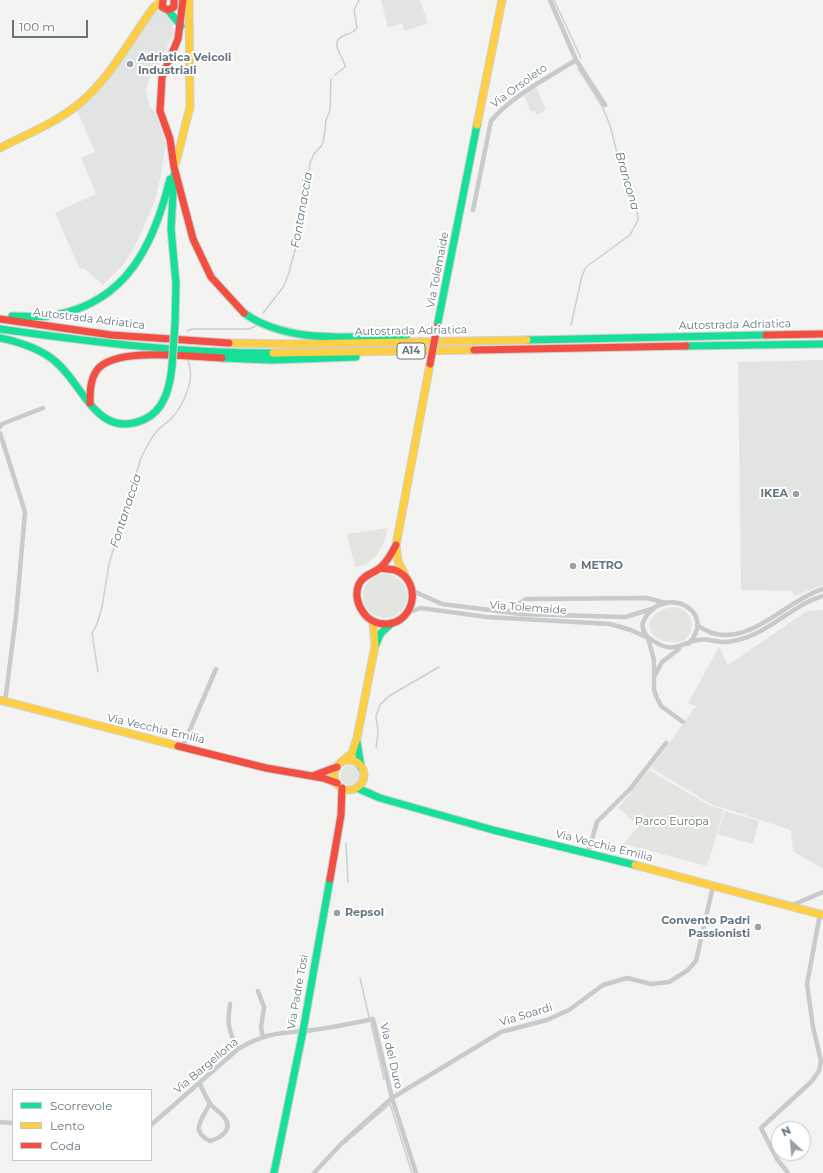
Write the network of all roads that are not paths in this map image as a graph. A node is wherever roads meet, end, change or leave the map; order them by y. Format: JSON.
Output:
{"nodes":[{"id":1,"x":163,"y":0,"type":"edge"},
{"id":2,"x":174,"y":0,"type":"edge"},
{"id":3,"x":183,"y":0,"type":"edge"},
{"id":4,"x":190,"y":0,"type":"edge"},
{"id":5,"x":502,"y":0,"type":"edge"},
{"id":6,"x":550,"y":0,"type":"edge"},
{"id":7,"x":166,"y":9,"type":"junction"},
{"id":8,"x":146,"y":17,"type":"junction"},
{"id":9,"x":180,"y":26,"type":"junction"},
{"id":10,"x":576,"y":60,"type":"junction"},
{"id":11,"x":605,"y":105,"type":"dead end"},
{"id":12,"x":0,"y":148,"type":"edge"},
{"id":13,"x":174,"y":167,"type":"junction"},
{"id":14,"x":473,"y":210,"type":"dead end"},
{"id":15,"x":0,"y":317,"type":"edge"},
{"id":16,"x":0,"y":329,"type":"edge"},
{"id":17,"x":823,"y":334,"type":"edge"},
{"id":18,"x":0,"y":338,"type":"edge"},
{"id":19,"x":499,"y":340,"type":"junction"},
{"id":20,"x":823,"y":344,"type":"edge"},
{"id":21,"x":423,"y":351,"type":"junction"},
{"id":22,"x":90,"y":403,"type":"junction"},
{"id":23,"x":43,"y":408,"type":"dead end"},
{"id":24,"x":0,"y":427,"type":"edge"},
{"id":25,"x":0,"y":433,"type":"edge"},
{"id":26,"x":396,"y":545,"type":"junction"},
{"id":27,"x":380,"y":568,"type":"junction"},
{"id":28,"x":405,"y":575,"type":"junction"},
{"id":29,"x":823,"y":589,"type":"edge"},
{"id":30,"x":413,"y":591,"type":"junction"},
{"id":31,"x":823,"y":596,"type":"edge"},
{"id":32,"x":666,"y":603,"type":"junction"},
{"id":33,"x":654,"y":609,"type":"junction"},
{"id":34,"x":506,"y":612,"type":"junction"},
{"id":35,"x":406,"y":614,"type":"junction"},
{"id":36,"x":373,"y":622,"type":"junction"},
{"id":37,"x":392,"y":623,"type":"junction"},
{"id":38,"x":697,"y":624,"type":"junction"},
{"id":39,"x":648,"y":638,"type":"junction"},
{"id":40,"x":688,"y":644,"type":"junction"},
{"id":41,"x":375,"y":646,"type":"junction"},
{"id":42,"x":682,"y":647,"type":"junction"},
{"id":43,"x":216,"y":669,"type":"dead end"},
{"id":44,"x":653,"y":681,"type":"junction"},
{"id":45,"x":2,"y":701,"type":"edge"},
{"id":46,"x":683,"y":722,"type":"dead end"},
{"id":47,"x":357,"y":738,"type":"junction"},
{"id":48,"x":666,"y":743,"type":"dead end"},
{"id":49,"x":183,"y":746,"type":"junction"},
{"id":50,"x":339,"y":765,"type":"junction"},
{"id":51,"x":361,"y":767,"type":"junction"},
{"id":52,"x":306,"y":776,"type":"junction"},
{"id":53,"x":364,"y":778,"type":"junction"},
{"id":54,"x":339,"y":786,"type":"junction"},
{"id":55,"x":355,"y":789,"type":"junction"},
{"id":56,"x":380,"y":798,"type":"junction"},
{"id":57,"x":341,"y":815,"type":"junction"},
{"id":58,"x":588,"y":853,"type":"junction"},
{"id":59,"x":713,"y":886,"type":"junction"},
{"id":60,"x":823,"y":892,"type":"edge"},
{"id":61,"x":790,"y":906,"type":"junction"},
{"id":62,"x":822,"y":914,"type":"edge"},
{"id":63,"x":258,"y":991,"type":"dead end"},
{"id":64,"x":230,"y":1004,"type":"dead end"},
{"id":65,"x":373,"y":1019,"type":"joint"},
{"id":66,"x":302,"y":1031,"type":"junction"},
{"id":67,"x":263,"y":1037,"type":"junction"},
{"id":68,"x":238,"y":1049,"type":"junction"},
{"id":69,"x":200,"y":1084,"type":"junction"},
{"id":70,"x":392,"y":1098,"type":"junction"},
{"id":71,"x":210,"y":1103,"type":"junction"},
{"id":72,"x":0,"y":1122,"type":"edge"},
{"id":73,"x":12,"y":1123,"type":"edge"},
{"id":74,"x":152,"y":1124,"type":"edge"},
{"id":75,"x":274,"y":1173,"type":"edge"},
{"id":76,"x":314,"y":1173,"type":"edge"},
{"id":77,"x":416,"y":1173,"type":"edge"},
{"id":78,"x":788,"y":1173,"type":"edge"}],
"edges":[{"from":1,"to":7,"type":"main road"},
{"from":1,"to":8,"type":"main road"},
{"from":2,"to":7,"type":"main road"},
{"from":3,"to":9,"type":"main road"},
{"from":4,"to":13,"type":"main road"},
{"from":5,"to":26,"type":"main road","name":"Via Tolemaide","bridge":true},
{"from":6,"to":10,"type":"street"},
{"from":7,"to":8,"type":"main road"},
{"from":7,"to":9,"type":"main road"},
{"from":8,"to":12,"type":"main road"},
{"from":9,"to":13,"type":"main road"},
{"from":10,"to":11,"type":"street"},
{"from":10,"to":14,"type":"street","name":"Via Orsoleto"},
{"from":13,"to":15,"type":"main road"},
{"from":13,"to":19,"type":"main road"},
{"from":13,"to":22,"type":"main road","bridge":true},
{"from":15,"to":19,"type":"main road","name":"Autostrada Adriatica","number":"A14"},
{"from":16,"to":21,"type":"main road","name":"Autostrada Adriatica","number":"A14"},
{"from":17,"to":19,"type":"main road","name":"Autostrada Adriatica","number":"A14"},
{"from":18,"to":22,"type":"main road"},
{"from":20,"to":21,"type":"main road","name":"Autostrada Adriatica","number":"A14"},
{"from":21,"to":22,"type":"main road"},
{"from":23,"to":24,"type":"street"},
{"from":25,"to":45,"type":"street"},
{"from":26,"to":27,"type":"main road","name":"Via Tolemaide"},
{"from":26,"to":28,"type":"main road","name":"Via Tolemaide"},
{"from":27,"to":28,"type":"main road"},
{"from":27,"to":36,"type":"main road","name":"Via Tolemaide"},
{"from":28,"to":30,"type":"main road","name":"Via Tolemaide"},
{"from":29,"to":38,"type":"street"},
{"from":30,"to":34,"type":"street","name":"Via Tolemaide"},
{"from":30,"to":35,"type":"main road"},
{"from":31,"to":40,"type":"street","name":"Via Tolemaide"},
{"from":32,"to":33,"type":"street","name":"Via Tolemaide"},
{"from":32,"to":34,"type":"street"},
{"from":32,"to":38,"type":"street"},
{"from":33,"to":34,"type":"street","name":"Via Tolemaide"},
{"from":33,"to":39,"type":"street","name":"Via Tolemaide"},
{"from":35,"to":37,"type":"main road","name":"Via Tolemaide"},
{"from":35,"to":39,"type":"street","name":"Via Tolemaide"},
{"from":36,"to":37,"type":"main road"},
{"from":36,"to":41,"type":"main road","name":"Via Tolemaide"},
{"from":37,"to":41,"type":"main road","name":"Via Tolemaide"},
{"from":38,"to":40,"type":"street"},
{"from":39,"to":42,"type":"street","name":"Via Tolemaide"},
{"from":39,"to":44,"type":"street","name":"Via Tolemaide"},
{"from":40,"to":42,"type":"street","name":"Via Tolemaide"},
{"from":41,"to":47,"type":"main road","name":"Via Tolemaide"},
{"from":42,"to":44,"type":"street","name":"Via Tolemaide"},
{"from":43,"to":49,"type":"street"},
{"from":44,"to":46,"type":"street","name":"Via Tolemaide"},
{"from":45,"to":49,"type":"main road","name":"Via Vecchia Emilia"},
{"from":47,"to":50,"type":"main road","name":"Via Tolemaide"},
{"from":47,"to":51,"type":"main road","name":"Via Tolemaide"},
{"from":48,"to":58,"type":"street"},
{"from":49,"to":52,"type":"main road","name":"Via Vecchia Emilia"},
{"from":50,"to":51,"type":"main road"},
{"from":50,"to":52,"type":"main road"},
{"from":50,"to":54,"type":"main road"},
{"from":51,"to":53,"type":"main road","name":"Via Tolemaide"},
{"from":52,"to":54,"type":"main road","name":"Via Vecchia Emilia"},
{"from":53,"to":55,"type":"main road"},
{"from":53,"to":56,"type":"main road"},
{"from":54,"to":55,"type":"main road"},
{"from":54,"to":57,"type":"main road"},
{"from":55,"to":56,"type":"main road","name":"Via Vecchia Emilia"},
{"from":55,"to":57,"type":"main road"},
{"from":56,"to":58,"type":"main road","name":"Via Vecchia Emilia"},
{"from":57,"to":66,"type":"main road","name":"Via Padre Tosi"},
{"from":58,"to":59,"type":"main road","name":"Via Vecchia Emilia"},
{"from":59,"to":61,"type":"main road","name":"Via Vecchia Emilia"},
{"from":59,"to":70,"type":"street","name":"Via Soardi"},
{"from":60,"to":61,"type":"street"},
{"from":61,"to":62,"type":"main road","name":"Via Vecchia Emilia"},
{"from":62,"to":78,"type":"street"},
{"from":63,"to":67,"type":"street"},
{"from":64,"to":68,"type":"street"},
{"from":65,"to":66,"type":"street","name":"Via Bargellona"},
{"from":65,"to":70,"type":"street","name":"Via del Duro"},
{"from":66,"to":67,"type":"street","name":"Via Bargellona"},
{"from":66,"to":75,"type":"main road","name":"Via Padre Tosi"},
{"from":67,"to":68,"type":"street","name":"Via Bargellona"},
{"from":68,"to":69,"type":"street","name":"Via Bargellona"},
{"from":69,"to":71,"type":"street"},
{"from":69,"to":74,"type":"street","name":"Via Bargellona"},
{"from":70,"to":76,"type":"street","name":"Via Soardi"},
{"from":70,"to":77,"type":"street","name":"Via del Duro"},
{"from":71,"to":71,"type":"street"},
{"from":72,"to":73,"type":"street"}]}
